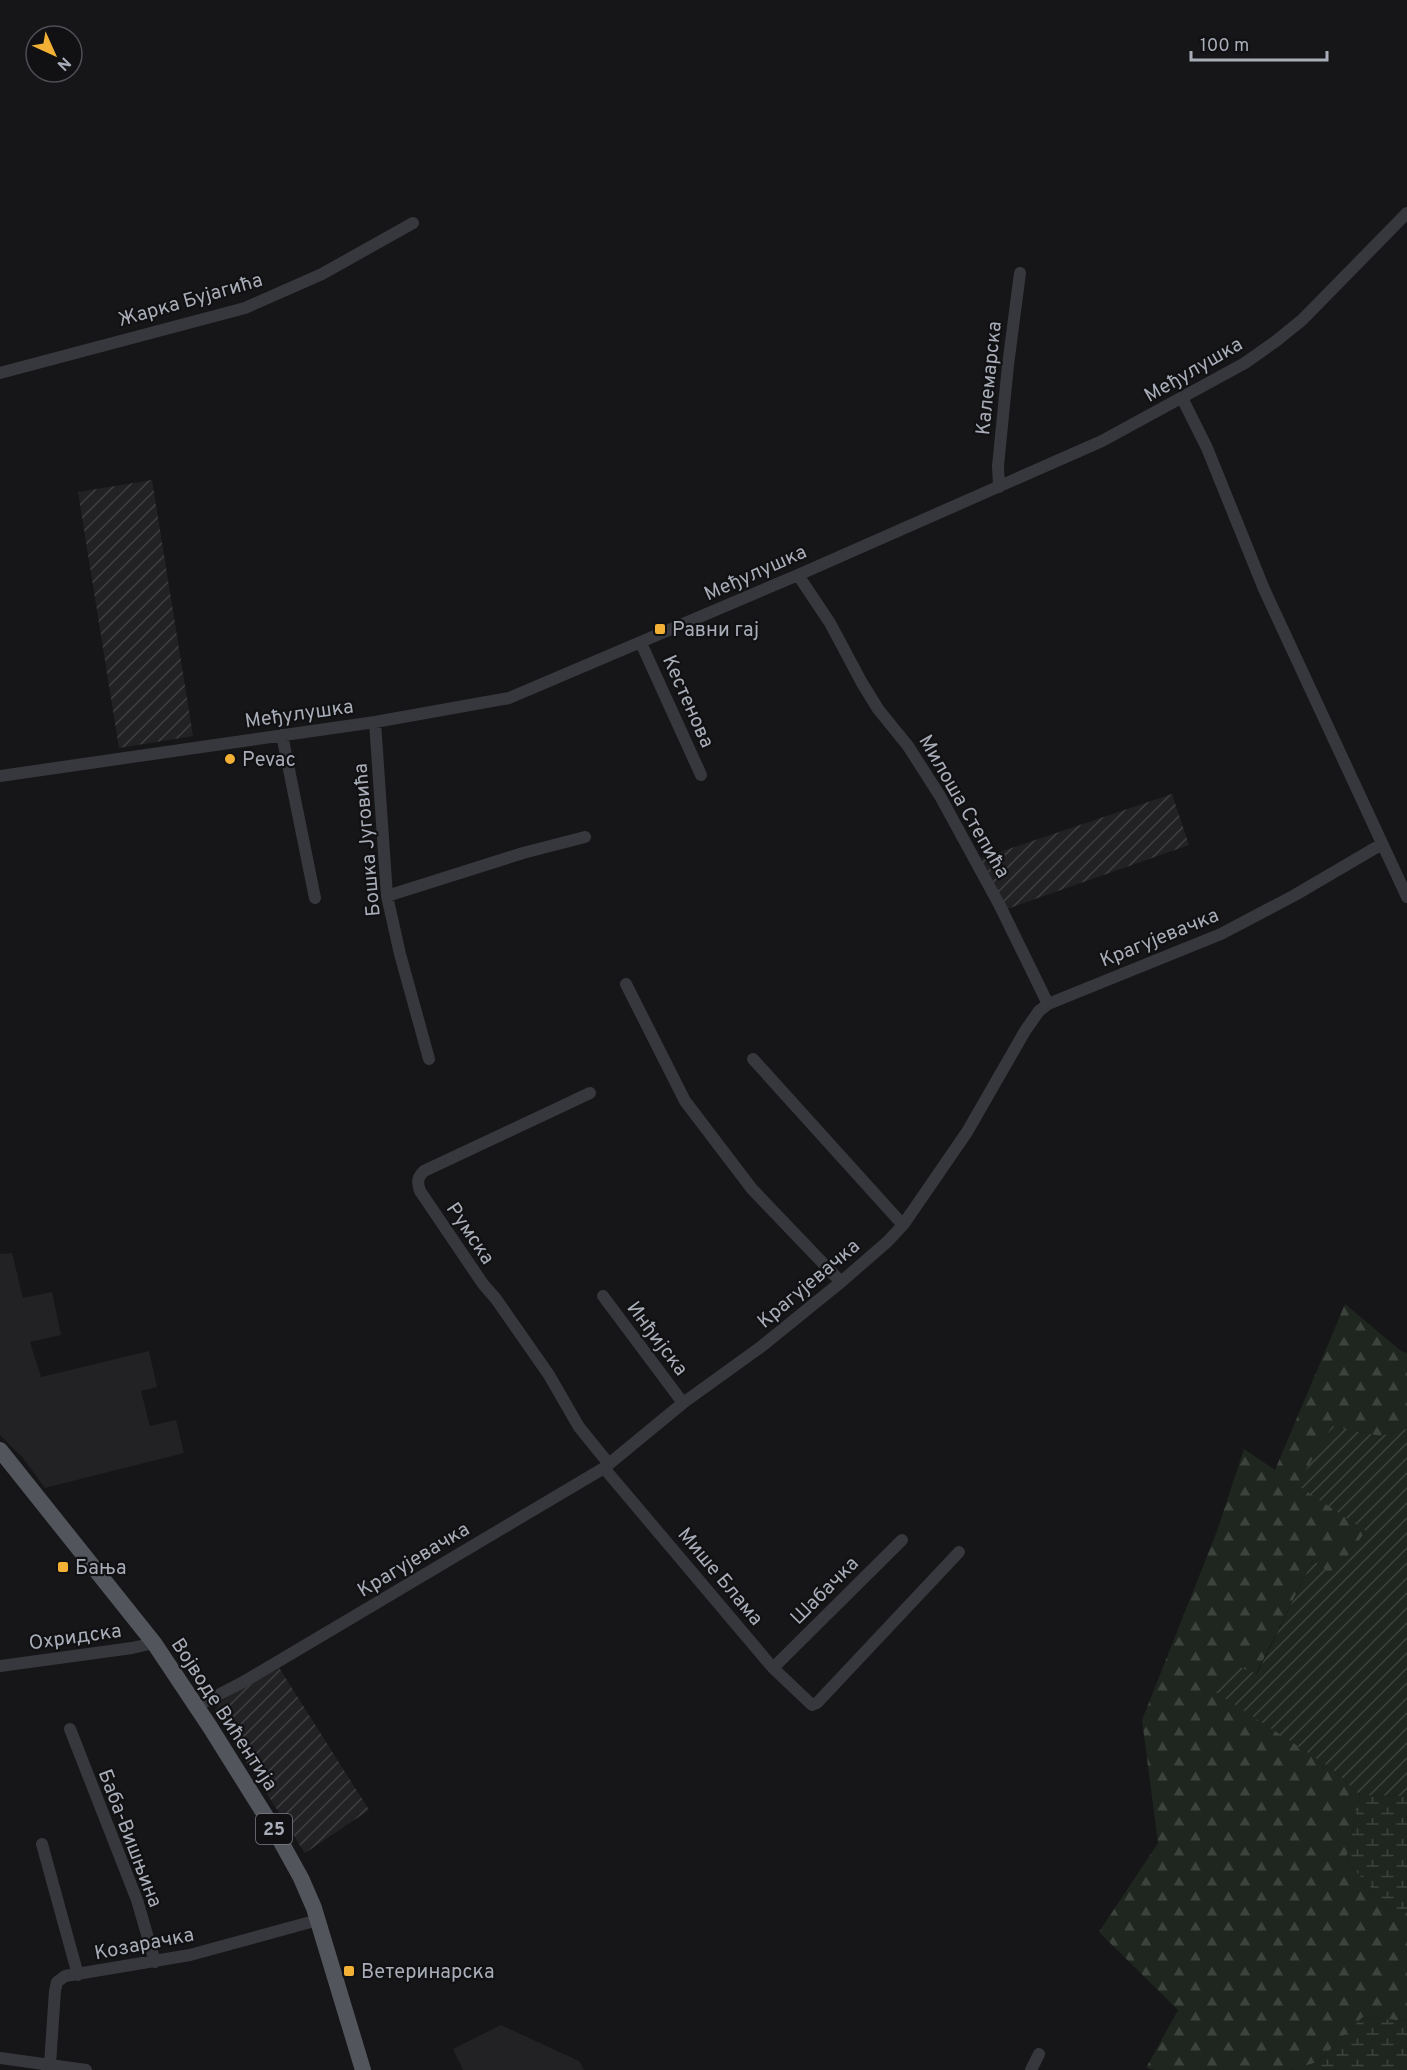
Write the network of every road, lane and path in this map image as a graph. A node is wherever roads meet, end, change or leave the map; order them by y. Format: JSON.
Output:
{"nodes":[{"id":1,"x":1407,"y":213,"type":"edge"},
{"id":2,"x":413,"y":223,"type":"dead end"},
{"id":3,"x":1020,"y":273,"type":"dead end"},
{"id":4,"x":0,"y":373,"type":"edge"},
{"id":5,"x":1182,"y":399,"type":"junction"},
{"id":6,"x":999,"y":487,"type":"junction"},
{"id":7,"x":798,"y":575,"type":"junction"},
{"id":8,"x":641,"y":643,"type":"junction"},
{"id":9,"x":375,"y":722,"type":"junction"},
{"id":10,"x":282,"y":735,"type":"junction"},
{"id":11,"x":701,"y":775,"type":"dead end"},
{"id":12,"x":0,"y":776,"type":"edge"},
{"id":13,"x":585,"y":837,"type":"dead end"},
{"id":14,"x":1382,"y":844,"type":"junction"},
{"id":15,"x":387,"y":896,"type":"junction"},
{"id":16,"x":1407,"y":897,"type":"edge"},
{"id":17,"x":315,"y":898,"type":"dead end"},
{"id":18,"x":626,"y":984,"type":"dead end"},
{"id":19,"x":1048,"y":1004,"type":"junction"},
{"id":20,"x":429,"y":1059,"type":"dead end"},
{"id":21,"x":753,"y":1059,"type":"dead end"},
{"id":22,"x":590,"y":1093,"type":"dead end"},
{"id":23,"x":903,"y":1225,"type":"junction"},
{"id":24,"x":841,"y":1282,"type":"junction"},
{"id":25,"x":603,"y":1296,"type":"dead end"},
{"id":26,"x":683,"y":1403,"type":"junction"},
{"id":27,"x":0,"y":1450,"type":"edge"},
{"id":28,"x":606,"y":1466,"type":"junction"},
{"id":29,"x":902,"y":1540,"type":"dead end"},
{"id":30,"x":959,"y":1552,"type":"dead end"},
{"id":31,"x":154,"y":1643,"type":"junction"},
{"id":32,"x":0,"y":1666,"type":"edge"},
{"id":33,"x":773,"y":1668,"type":"junction"},
{"id":34,"x":197,"y":1706,"type":"junction"},
{"id":35,"x":70,"y":1729,"type":"dead end"},
{"id":36,"x":42,"y":1844,"type":"dead end"},
{"id":37,"x":318,"y":1920,"type":"junction"},
{"id":38,"x":154,"y":1962,"type":"junction"},
{"id":39,"x":78,"y":1975,"type":"junction"},
{"id":40,"x":1039,"y":2054,"type":"dead end"},
{"id":41,"x":0,"y":2058,"type":"edge"},
{"id":42,"x":46,"y":2066,"type":"edge"},
{"id":43,"x":86,"y":2070,"type":"edge"},
{"id":44,"x":363,"y":2070,"type":"edge"},
{"id":45,"x":1031,"y":2070,"type":"edge"}],
"edges":[{"from":1,"to":5,"type":"street","name":"Међулушка"},
{"from":2,"to":4,"type":"street","name":"Жарка Бујагића"},
{"from":3,"to":6,"type":"street","name":"Калемарска"},
{"from":5,"to":6,"type":"street","name":"Међулушка"},
{"from":5,"to":14,"type":"street"},
{"from":6,"to":7,"type":"street","name":"Међулушка"},
{"from":7,"to":8,"type":"street","name":"Међулушка"},
{"from":7,"to":19,"type":"street","name":"Милоша Степића"},
{"from":8,"to":9,"type":"street","name":"Међулушка"},
{"from":8,"to":11,"type":"street","name":"Кестенова"},
{"from":9,"to":10,"type":"street","name":"Међулушка"},
{"from":9,"to":15,"type":"street","name":"Бошка Југовића"},
{"from":10,"to":12,"type":"street","name":"Међулушка"},
{"from":10,"to":17,"type":"street"},
{"from":13,"to":15,"type":"street"},
{"from":14,"to":16,"type":"street"},
{"from":14,"to":19,"type":"street","name":"Крагујевачка"},
{"from":15,"to":20,"type":"street","name":"Бошка Југовића"},
{"from":18,"to":24,"type":"street"},
{"from":19,"to":23,"type":"street","name":"Крагујевачка"},
{"from":21,"to":23,"type":"street"},
{"from":22,"to":28,"type":"street","name":"Румска"},
{"from":23,"to":24,"type":"street","name":"Крагујевачка"},
{"from":24,"to":26,"type":"street","name":"Крагујевачка"},
{"from":25,"to":26,"type":"street","name":"Инђијска"},
{"from":26,"to":28,"type":"street","name":"Крагујевачка"},
{"from":27,"to":31,"type":"main road","name":"Војводе Вићентија","number":"25"},
{"from":28,"to":33,"type":"street","name":"Мише Блама"},
{"from":28,"to":34,"type":"street","name":"Крагујевачка"},
{"from":29,"to":33,"type":"street","name":"Шабачка"},
{"from":30,"to":33,"type":"street","name":"Мише Блама"},
{"from":31,"to":32,"type":"street","name":"Охридска"},
{"from":31,"to":34,"type":"main road","name":"Војводе Вићентија","number":"25"},
{"from":34,"to":37,"type":"main road","name":"Војводе Вићентија","number":"25"},
{"from":35,"to":38,"type":"street","name":"Баба-Вишњина"},
{"from":36,"to":39,"type":"street"},
{"from":37,"to":38,"type":"street","name":"Козарачка"},
{"from":37,"to":44,"type":"main road","name":"Војводе Вићентија","number":"25"},
{"from":38,"to":39,"type":"street","name":"Козарачка"},
{"from":39,"to":42,"type":"street","name":"Козарачка"},
{"from":40,"to":45,"type":"street"},
{"from":41,"to":42,"type":"street"},
{"from":42,"to":43,"type":"street"}]}
